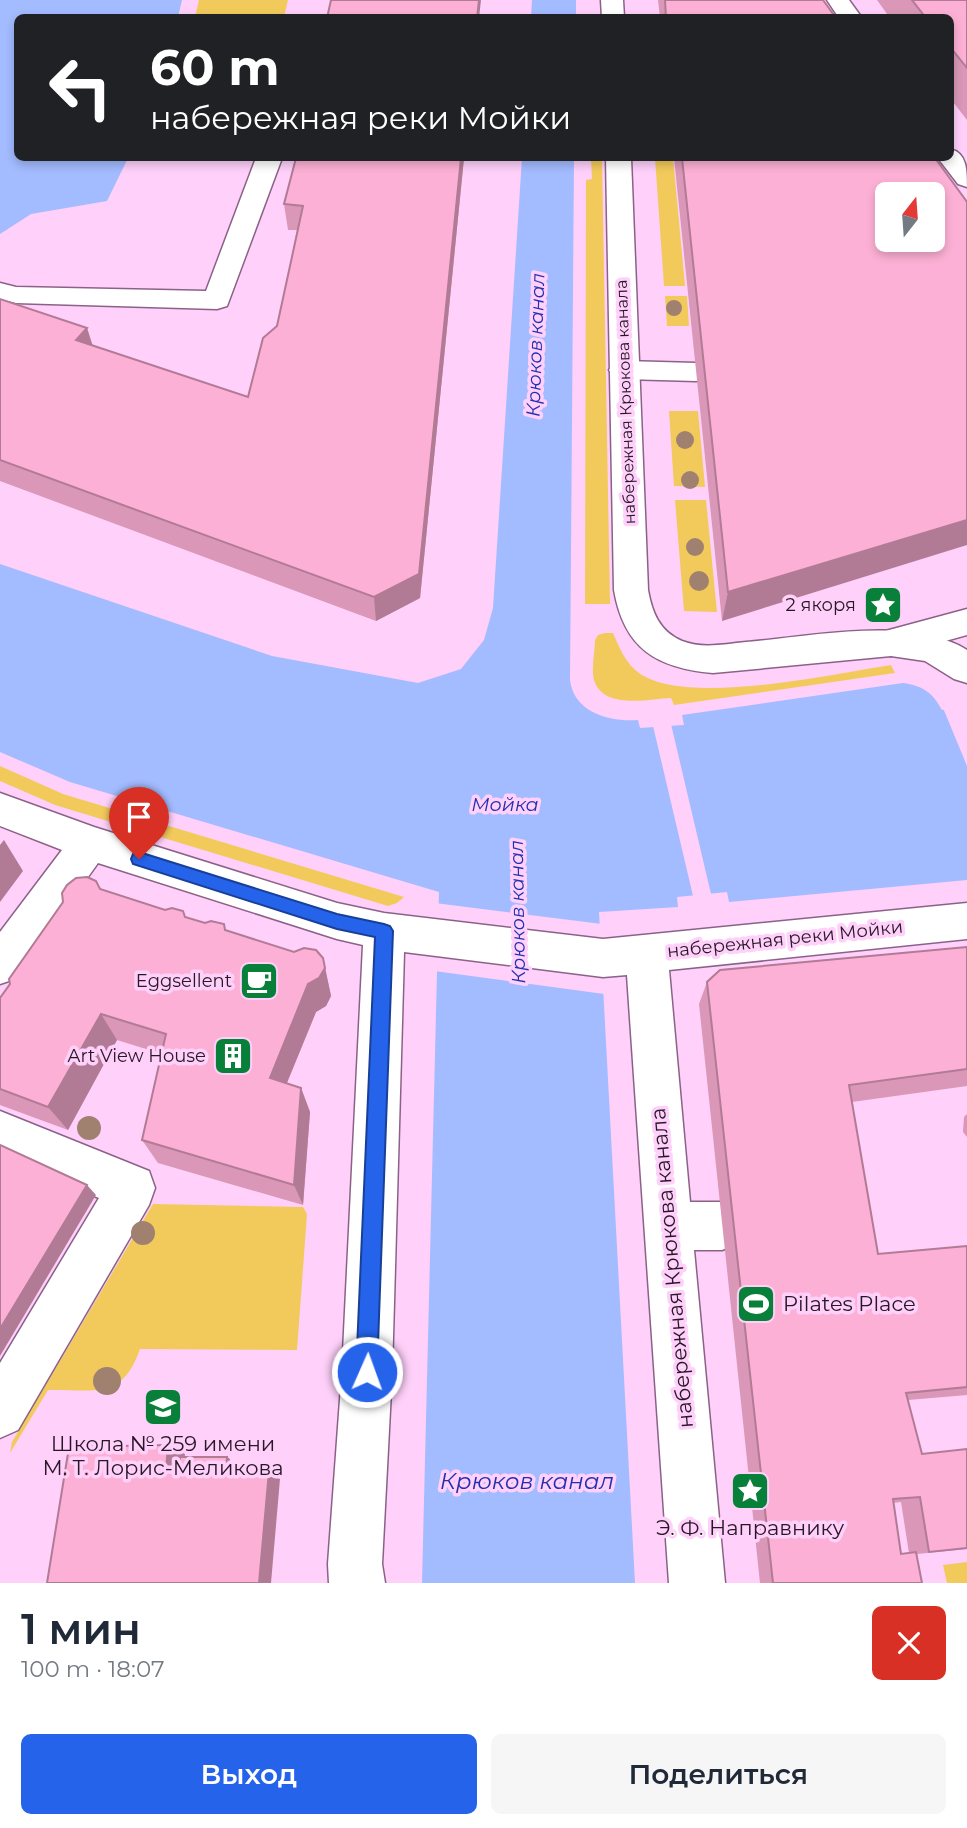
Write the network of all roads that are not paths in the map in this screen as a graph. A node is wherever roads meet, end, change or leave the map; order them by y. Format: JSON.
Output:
{"nodes":[{"id":1,"x":269,"y":161,"type":"edge"},
{"id":2,"x":618,"y":161,"type":"edge"},
{"id":3,"x":954,"y":161,"type":"edge"},
{"id":4,"x":967,"y":179,"type":"edge"},
{"id":5,"x":0,"y":290,"type":"edge"},
{"id":6,"x":624,"y":370,"type":"junction"},
{"id":7,"x":696,"y":372,"type":"dead end"},
{"id":8,"x":967,"y":622,"type":"edge"},
{"id":9,"x":891,"y":643,"type":"junction"},
{"id":10,"x":967,"y":669,"type":"edge"},
{"id":11,"x":0,"y":809,"type":"edge"},
{"id":12,"x":90,"y":844,"type":"junction"},
{"id":13,"x":967,"y":921,"type":"edge"},
{"id":14,"x":384,"y":931,"type":"junction"},
{"id":15,"x":624,"y":956,"type":"junction"},
{"id":16,"x":0,"y":965,"type":"edge"},
{"id":17,"x":0,"y":1133,"type":"edge"},
{"id":18,"x":668,"y":1226,"type":"junction"},
{"id":19,"x":722,"y":1226,"type":"dead end"},
{"id":20,"x":0,"y":1412,"type":"edge"},
{"id":21,"x":357,"y":1583,"type":"edge"},
{"id":22,"x":697,"y":1583,"type":"edge"}],
"edges":[{"from":1,"to":5,"type":"street"},
{"from":2,"to":6,"type":"street","name":"набережная Крюкова канала"},
{"from":3,"to":4,"type":"street"},
{"from":6,"to":7,"type":"street"},
{"from":6,"to":9,"type":"street","name":"набережная Крюкова канала"},
{"from":8,"to":9,"type":"street"},
{"from":9,"to":10,"type":"street"},
{"from":11,"to":12,"type":"street"},
{"from":12,"to":14,"type":"street"},
{"from":12,"to":16,"type":"street"},
{"from":13,"to":15,"type":"street","name":"набережная реки Мойки"},
{"from":14,"to":15,"type":"street","name":"набережная реки Мойки"},
{"from":14,"to":21,"type":"street"},
{"from":15,"to":18,"type":"street","name":"набережная Крюкова канала"},
{"from":17,"to":20,"type":"street"},
{"from":18,"to":19,"type":"street"},
{"from":18,"to":22,"type":"street","name":"набережная Крюкова канала"}]}
